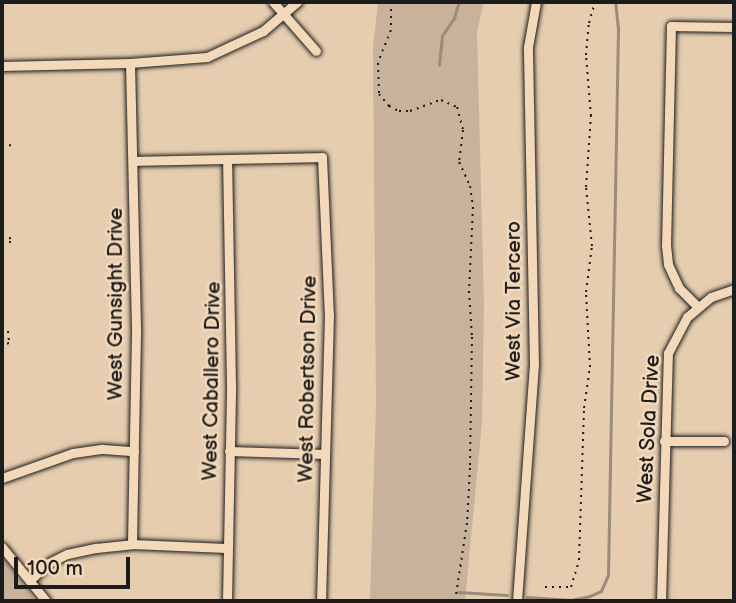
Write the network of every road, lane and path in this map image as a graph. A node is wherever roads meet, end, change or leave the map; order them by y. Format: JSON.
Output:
{"nodes":[{"id":1,"x":273,"y":2,"type":"edge"},
{"id":2,"x":297,"y":2,"type":"edge"},
{"id":3,"x":391,"y":2,"type":"edge"},
{"id":4,"x":536,"y":2,"type":"edge"},
{"id":5,"x":595,"y":2,"type":"edge"},
{"id":6,"x":284,"y":14,"type":"junction"},
{"id":7,"x":734,"y":27,"type":"edge"},
{"id":8,"x":316,"y":51,"type":"dead end"},
{"id":9,"x":130,"y":63,"type":"junction"},
{"id":10,"x":2,"y":66,"type":"edge"},
{"id":11,"x":13,"y":145,"type":"dead end"},
{"id":12,"x":2,"y":147,"type":"edge"},
{"id":13,"x":8,"y":149,"type":"dead end"},
{"id":14,"x":228,"y":160,"type":"junction"},
{"id":15,"x":133,"y":161,"type":"junction"},
{"id":16,"x":2,"y":199,"type":"edge"},
{"id":17,"x":8,"y":199,"type":"dead end"},
{"id":18,"x":2,"y":240,"type":"edge"},
{"id":19,"x":12,"y":240,"type":"dead end"},
{"id":20,"x":734,"y":289,"type":"edge"},
{"id":21,"x":698,"y":307,"type":"junction"},
{"id":22,"x":2,"y":332,"type":"edge"},
{"id":23,"x":2,"y":345,"type":"edge"},
{"id":24,"x":664,"y":441,"type":"junction"},
{"id":25,"x":724,"y":441,"type":"dead end"},
{"id":26,"x":134,"y":451,"type":"junction"},
{"id":27,"x":229,"y":451,"type":"junction"},
{"id":28,"x":326,"y":454,"type":"junction"},
{"id":29,"x":2,"y":478,"type":"edge"},
{"id":30,"x":132,"y":544,"type":"junction"},
{"id":31,"x":2,"y":547,"type":"edge"},
{"id":32,"x":226,"y":548,"type":"junction"},
{"id":33,"x":30,"y":580,"type":"junction"},
{"id":34,"x":545,"y":587,"type":"dead end"},
{"id":35,"x":46,"y":601,"type":"edge"},
{"id":36,"x":227,"y":601,"type":"edge"},
{"id":37,"x":321,"y":601,"type":"edge"},
{"id":38,"x":456,"y":601,"type":"edge"},
{"id":39,"x":517,"y":601,"type":"edge"},
{"id":40,"x":661,"y":601,"type":"edge"}],
"edges":[{"from":1,"to":6,"type":"street"},
{"from":2,"to":6,"type":"street"},
{"from":3,"to":38,"type":"path"},
{"from":4,"to":39,"type":"street","name":"West Via Tercero"},
{"from":5,"to":34,"type":"path"},
{"from":6,"to":8,"type":"street"},
{"from":6,"to":9,"type":"street"},
{"from":7,"to":21,"type":"street"},
{"from":9,"to":10,"type":"street"},
{"from":9,"to":15,"type":"street","name":"West Gunsight Drive"},
{"from":11,"to":12,"type":"path"},
{"from":12,"to":13,"type":"path"},
{"from":14,"to":15,"type":"street"},
{"from":14,"to":27,"type":"street","name":"West Caballero Drive"},
{"from":14,"to":28,"type":"street","name":"West Robertson Drive"},
{"from":15,"to":26,"type":"street","name":"West Gunsight Drive"},
{"from":16,"to":17,"type":"path"},
{"from":18,"to":19,"type":"path"},
{"from":20,"to":21,"type":"street"},
{"from":21,"to":24,"type":"street","name":"West Sola Drive"},
{"from":22,"to":23,"type":"path"},
{"from":24,"to":25,"type":"street"},
{"from":24,"to":40,"type":"street","name":"West Sola Drive"},
{"from":26,"to":29,"type":"street"},
{"from":26,"to":30,"type":"street","name":"West Gunsight Drive"},
{"from":27,"to":28,"type":"street"},
{"from":27,"to":32,"type":"street","name":"West Caballero Drive"},
{"from":28,"to":37,"type":"street","name":"West Robertson Drive"},
{"from":30,"to":32,"type":"street"},
{"from":30,"to":33,"type":"street"},
{"from":31,"to":33,"type":"street"},
{"from":32,"to":36,"type":"street","name":"West Caballero Drive"},
{"from":33,"to":35,"type":"street"}]}
